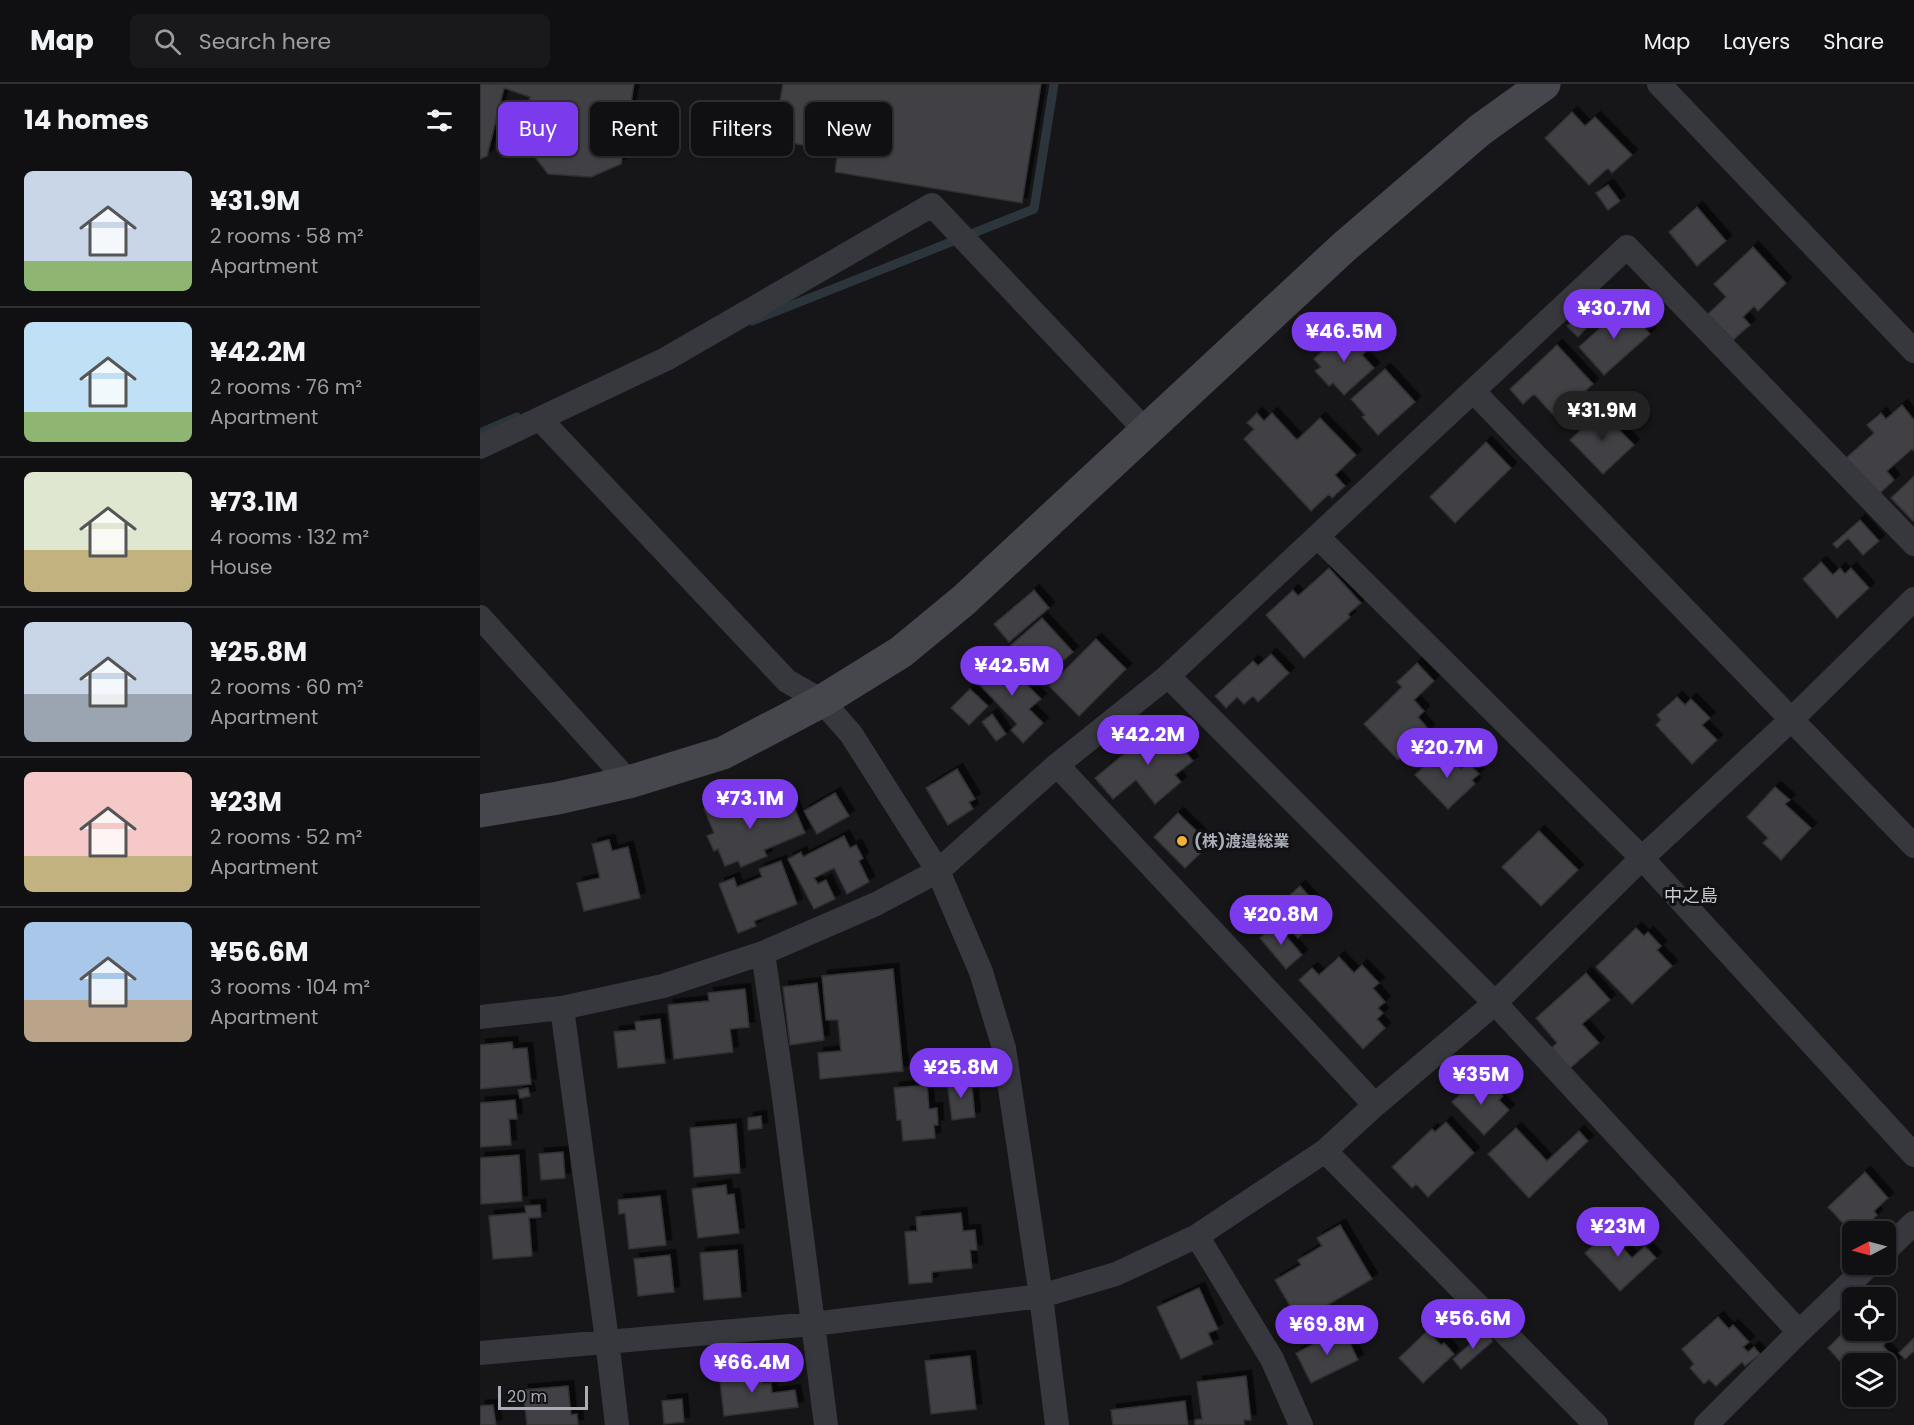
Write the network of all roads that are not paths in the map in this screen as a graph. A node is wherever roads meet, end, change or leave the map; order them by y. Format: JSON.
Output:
{"nodes":[{"id":1,"x":1544,"y":84,"type":"edge"},
{"id":2,"x":1659,"y":84,"type":"edge"},
{"id":3,"x":1914,"y":351,"type":"edge"},
{"id":4,"x":1473,"y":391,"type":"junction"},
{"id":5,"x":540,"y":419,"type":"junction"},
{"id":6,"x":1146,"y":431,"type":"junction"},
{"id":7,"x":480,"y":447,"type":"edge"},
{"id":8,"x":1318,"y":537,"type":"junction"},
{"id":9,"x":1914,"y":544,"type":"edge"},
{"id":10,"x":1914,"y":599,"type":"edge"},
{"id":11,"x":480,"y":617,"type":"edge"},
{"id":12,"x":1168,"y":676,"type":"junction"},
{"id":13,"x":822,"y":701,"type":"junction"},
{"id":14,"x":1792,"y":718,"type":"junction"},
{"id":15,"x":1057,"y":765,"type":"junction"},
{"id":16,"x":629,"y":782,"type":"junction"},
{"id":17,"x":480,"y":811,"type":"edge"},
{"id":18,"x":1914,"y":846,"type":"edge"},
{"id":19,"x":1642,"y":858,"type":"junction"},
{"id":20,"x":938,"y":871,"type":"junction"},
{"id":21,"x":763,"y":953,"type":"junction"},
{"id":22,"x":1495,"y":1003,"type":"junction"},
{"id":23,"x":562,"y":1008,"type":"junction"},
{"id":24,"x":480,"y":1017,"type":"edge"},
{"id":25,"x":1375,"y":1105,"type":"junction"},
{"id":26,"x":1325,"y":1151,"type":"junction"},
{"id":27,"x":1914,"y":1155,"type":"edge"},
{"id":28,"x":1914,"y":1223,"type":"edge"},
{"id":29,"x":1197,"y":1236,"type":"junction"},
{"id":30,"x":1896,"y":1240,"type":"edge"},
{"id":31,"x":1859,"y":1275,"type":"edge"},
{"id":32,"x":1041,"y":1296,"type":"junction"},
{"id":33,"x":813,"y":1324,"type":"junction"},
{"id":34,"x":1799,"y":1332,"type":"junction"},
{"id":35,"x":607,"y":1340,"type":"junction"},
{"id":36,"x":480,"y":1353,"type":"edge"},
{"id":37,"x":617,"y":1425,"type":"edge"},
{"id":38,"x":826,"y":1425,"type":"edge"},
{"id":39,"x":1057,"y":1425,"type":"edge"},
{"id":40,"x":1301,"y":1425,"type":"edge"},
{"id":41,"x":1596,"y":1425,"type":"edge"},
{"id":42,"x":1706,"y":1425,"type":"edge"}],
"edges":[{"from":1,"to":6,"type":"street"},
{"from":2,"to":3,"type":"street"},
{"from":4,"to":8,"type":"street"},
{"from":4,"to":9,"type":"street"},
{"from":4,"to":14,"type":"street"},
{"from":5,"to":6,"type":"street"},
{"from":5,"to":7,"type":"street"},
{"from":5,"to":13,"type":"street"},
{"from":6,"to":13,"type":"street"},
{"from":8,"to":12,"type":"street"},
{"from":8,"to":19,"type":"street"},
{"from":10,"to":14,"type":"street"},
{"from":11,"to":16,"type":"street"},
{"from":12,"to":15,"type":"street"},
{"from":12,"to":22,"type":"street"},
{"from":13,"to":16,"type":"street"},
{"from":13,"to":20,"type":"street"},
{"from":14,"to":18,"type":"street"},
{"from":14,"to":19,"type":"street"},
{"from":15,"to":20,"type":"street"},
{"from":15,"to":25,"type":"street"},
{"from":16,"to":17,"type":"street"},
{"from":19,"to":22,"type":"street"},
{"from":19,"to":27,"type":"street"},
{"from":20,"to":21,"type":"street"},
{"from":20,"to":32,"type":"street"},
{"from":21,"to":23,"type":"street"},
{"from":21,"to":33,"type":"street"},
{"from":22,"to":25,"type":"street"},
{"from":22,"to":34,"type":"street"},
{"from":23,"to":24,"type":"street"},
{"from":23,"to":35,"type":"street"},
{"from":25,"to":26,"type":"street"},
{"from":26,"to":29,"type":"street"},
{"from":26,"to":41,"type":"street"},
{"from":28,"to":30,"type":"street"},
{"from":29,"to":32,"type":"street"},
{"from":29,"to":40,"type":"street"},
{"from":31,"to":34,"type":"street"},
{"from":32,"to":33,"type":"street"},
{"from":32,"to":39,"type":"street"},
{"from":33,"to":35,"type":"street"},
{"from":33,"to":38,"type":"street"},
{"from":34,"to":42,"type":"street"},
{"from":35,"to":36,"type":"street"},
{"from":35,"to":37,"type":"street"}]}
